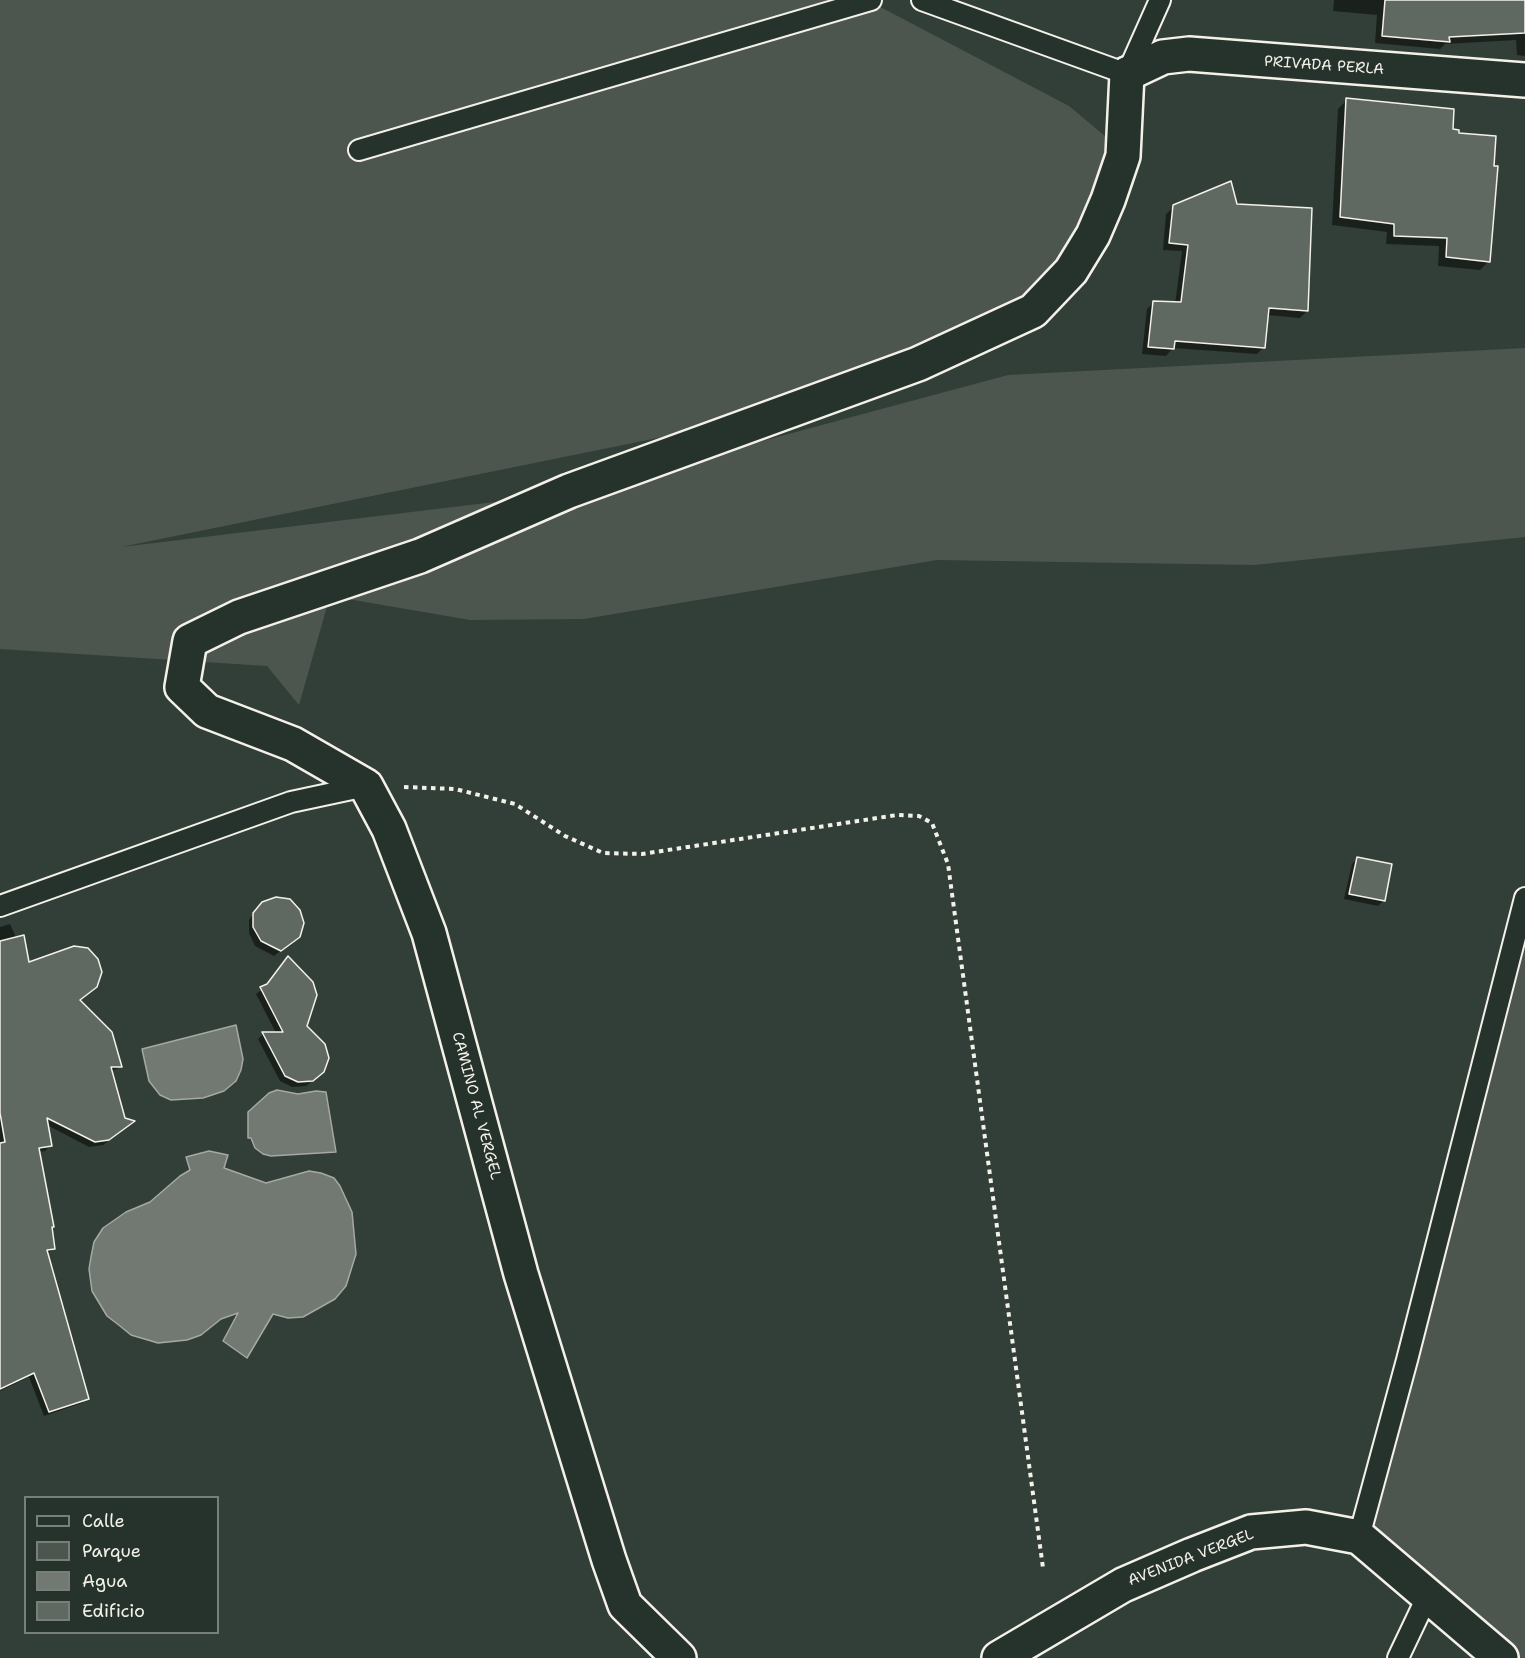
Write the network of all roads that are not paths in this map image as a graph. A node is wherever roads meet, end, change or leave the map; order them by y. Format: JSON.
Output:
{"nodes":[{"id":1,"x":871,"y":0,"type":"edge"},
{"id":2,"x":922,"y":0,"type":"edge"},
{"id":3,"x":1160,"y":0,"type":"edge"},
{"id":4,"x":1127,"y":74,"type":"junction"},
{"id":5,"x":1525,"y":80,"type":"edge"},
{"id":6,"x":359,"y":150,"type":"dead end"},
{"id":7,"x":366,"y":786,"type":"junction"},
{"id":8,"x":1525,"y":898,"type":"edge"},
{"id":9,"x":0,"y":906,"type":"edge"},
{"id":10,"x":1359,"y":1537,"type":"junction"},
{"id":11,"x":1428,"y":1595,"type":"junction"},
{"id":12,"x":679,"y":1658,"type":"edge"},
{"id":13,"x":999,"y":1658,"type":"edge"},
{"id":14,"x":1398,"y":1658,"type":"edge"},
{"id":15,"x":1501,"y":1658,"type":"edge"}],
"edges":[{"from":1,"to":6,"type":"lane"},
{"from":2,"to":4,"type":"lane"},
{"from":3,"to":4,"type":"lane"},
{"from":4,"to":5,"type":"street","name":"PRIVADA PERLA"},
{"from":4,"to":7,"type":"street"},
{"from":7,"to":9,"type":"lane"},
{"from":7,"to":12,"type":"street","name":"CAMINO AL VERGEL"},
{"from":8,"to":10,"type":"lane"},
{"from":10,"to":11,"type":"street","name":"AVENIDA VERGEL"},
{"from":10,"to":13,"type":"street","name":"AVENIDA VERGEL"},
{"from":11,"to":14,"type":"lane"},
{"from":11,"to":15,"type":"street","name":"AVENIDA VERGEL"}]}
